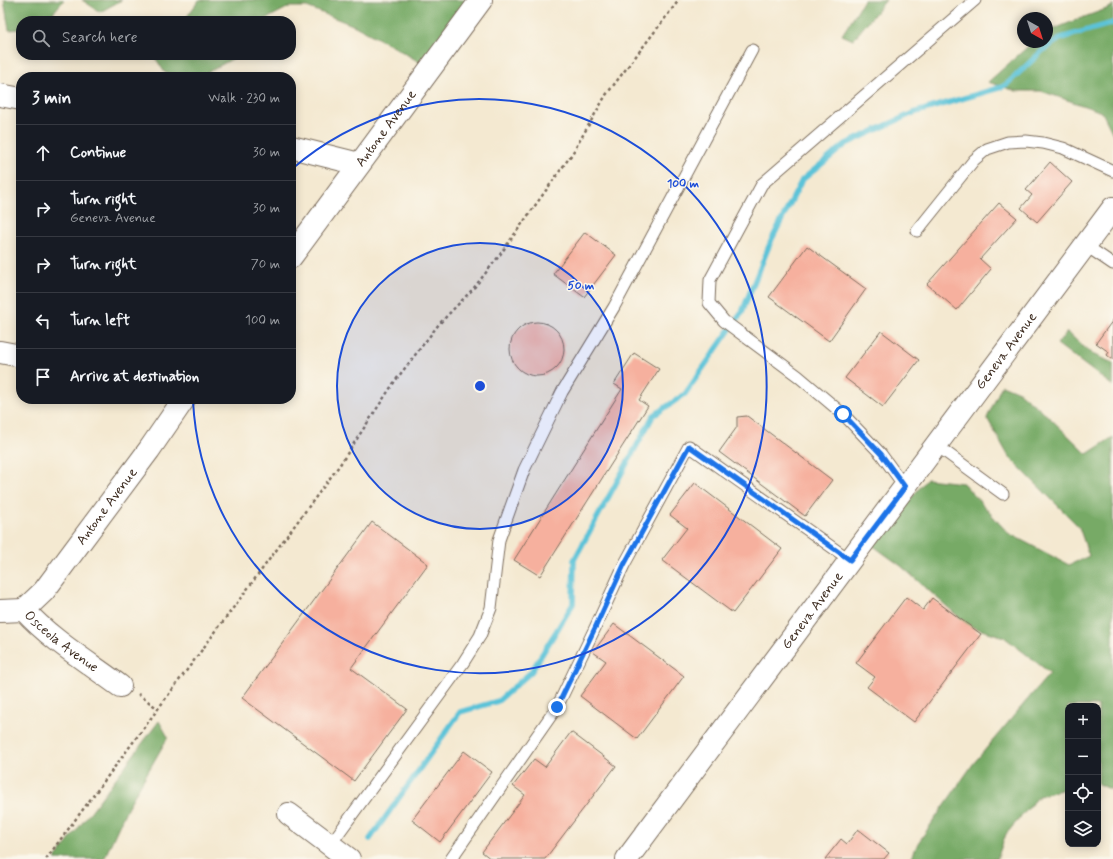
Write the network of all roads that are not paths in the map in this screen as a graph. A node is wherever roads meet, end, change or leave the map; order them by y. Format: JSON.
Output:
{"nodes":[{"id":1,"x":481,"y":0,"type":"edge"},
{"id":2,"x":975,"y":0,"type":"edge"},
{"id":3,"x":752,"y":50,"type":"dead end"},
{"id":4,"x":0,"y":95,"type":"edge"},
{"id":5,"x":16,"y":98,"type":"edge"},
{"id":6,"x":296,"y":148,"type":"edge"},
{"id":7,"x":359,"y":164,"type":"junction"},
{"id":8,"x":1113,"y":171,"type":"edge"},
{"id":9,"x":1113,"y":208,"type":"edge"},
{"id":10,"x":917,"y":231,"type":"dead end"},
{"id":11,"x":1085,"y":245,"type":"junction"},
{"id":12,"x":296,"y":250,"type":"edge"},
{"id":13,"x":1113,"y":264,"type":"edge"},
{"id":14,"x":0,"y":352,"type":"edge"},
{"id":15,"x":16,"y":355,"type":"edge"},
{"id":16,"x":181,"y":404,"type":"edge"},
{"id":17,"x":936,"y":445,"type":"junction"},
{"id":18,"x":905,"y":487,"type":"junction"},
{"id":19,"x":1003,"y":494,"type":"dead end"},
{"id":20,"x":850,"y":560,"type":"junction"},
{"id":21,"x":24,"y":610,"type":"junction"},
{"id":22,"x":0,"y":611,"type":"edge"},
{"id":23,"x":120,"y":686,"type":"dead end"},
{"id":24,"x":289,"y":814,"type":"dead end"},
{"id":25,"x":330,"y":845,"type":"junction"},
{"id":26,"x":349,"y":859,"type":"edge"},
{"id":27,"x":451,"y":859,"type":"edge"},
{"id":28,"x":627,"y":859,"type":"edge"}],
"edges":[{"from":1,"to":7,"type":"street","name":"Antone Avenue"},
{"from":2,"to":18,"type":"lane"},
{"from":3,"to":25,"type":"lane"},
{"from":4,"to":5,"type":"street"},
{"from":6,"to":7,"type":"street"},
{"from":7,"to":12,"type":"street","name":"Antone Avenue"},
{"from":8,"to":10,"type":"lane"},
{"from":9,"to":11,"type":"street","name":"Geneva Avenue"},
{"from":11,"to":13,"type":"lane"},
{"from":11,"to":17,"type":"street","name":"Geneva Avenue"},
{"from":14,"to":15,"type":"street"},
{"from":16,"to":21,"type":"street","name":"Antone Avenue"},
{"from":17,"to":18,"type":"street","name":"Geneva Avenue"},
{"from":17,"to":19,"type":"lane"},
{"from":18,"to":20,"type":"street","name":"Geneva Avenue"},
{"from":20,"to":27,"type":"lane"},
{"from":20,"to":28,"type":"street","name":"Geneva Avenue"},
{"from":21,"to":22,"type":"street","name":"Osceola Avenue"},
{"from":21,"to":23,"type":"street","name":"Osceola Avenue"},
{"from":24,"to":25,"type":"street"},
{"from":25,"to":26,"type":"street"}]}
